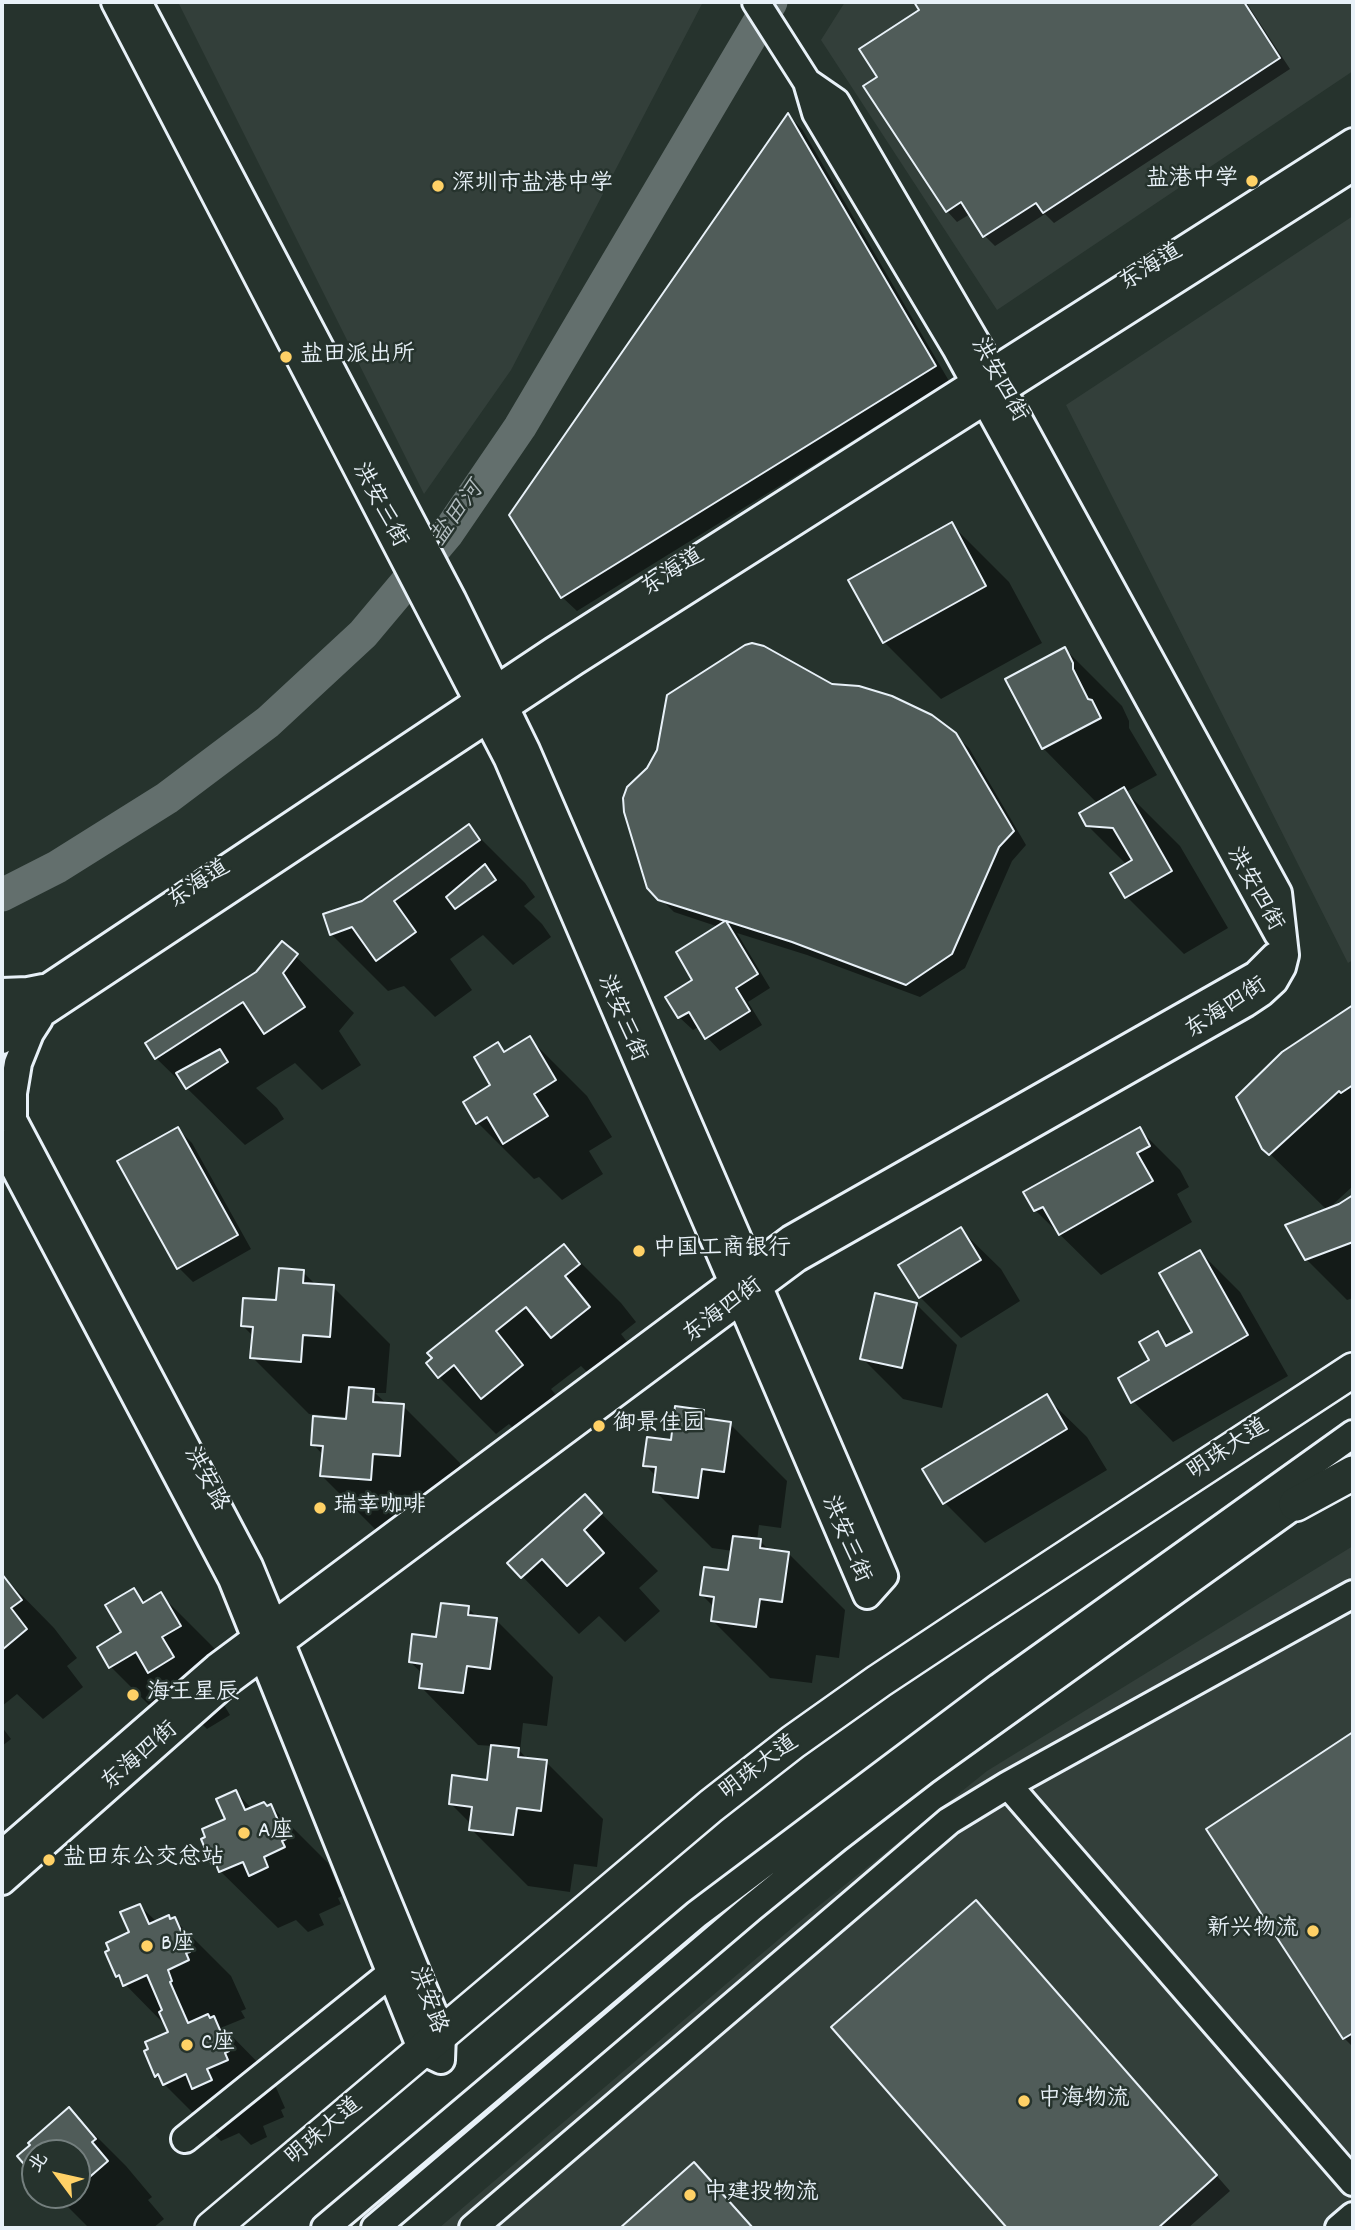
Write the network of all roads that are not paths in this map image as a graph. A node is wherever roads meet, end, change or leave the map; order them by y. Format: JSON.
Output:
{"nodes":[{"id":1,"x":115,"y":2,"type":"edge"},
{"id":2,"x":138,"y":2,"type":"edge"},
{"id":3,"x":756,"y":2,"type":"edge"},
{"id":4,"x":1353,"y":142,"type":"edge"},
{"id":5,"x":1353,"y":167,"type":"edge"},
{"id":6,"x":989,"y":386,"type":"junction"},
{"id":7,"x":408,"y":540,"type":"junction"},
{"id":8,"x":492,"y":704,"type":"junction"},
{"id":9,"x":1282,"y":942,"type":"joint"},
{"id":10,"x":2,"y":992,"type":"edge"},
{"id":11,"x":50,"y":997,"type":"junction"},
{"id":12,"x":2,"y":1018,"type":"edge"},
{"id":13,"x":2,"y":1040,"type":"edge"},
{"id":14,"x":7,"y":1110,"type":"edge"},
{"id":15,"x":3,"y":1148,"type":"edge"},
{"id":16,"x":746,"y":1284,"type":"junction"},
{"id":17,"x":1353,"y":1370,"type":"edge"},
{"id":18,"x":1353,"y":1393,"type":"edge"},
{"id":19,"x":1353,"y":1434,"type":"edge"},
{"id":20,"x":1353,"y":1465,"type":"edge"},
{"id":21,"x":1353,"y":1473,"type":"edge"},
{"id":22,"x":1296,"y":1504,"type":"junction"},
{"id":23,"x":1353,"y":1594,"type":"edge"},
{"id":24,"x":268,"y":1640,"type":"junction"},
{"id":25,"x":1008,"y":1785,"type":"junction"},
{"id":26,"x":2,"y":1854,"type":"edge"},
{"id":27,"x":2,"y":1881,"type":"edge"},
{"id":28,"x":400,"y":1965,"type":"junction"},
{"id":29,"x":435,"y":2048,"type":"junction"},
{"id":30,"x":185,"y":2139,"type":"dead end"},
{"id":31,"x":1353,"y":2182,"type":"edge"},
{"id":32,"x":1353,"y":2216,"type":"edge"},
{"id":33,"x":212,"y":2228,"type":"edge"},
{"id":34,"x":242,"y":2228,"type":"edge"},
{"id":35,"x":325,"y":2228,"type":"edge"},
{"id":36,"x":375,"y":2228,"type":"edge"},
{"id":37,"x":473,"y":2228,"type":"edge"},
{"id":38,"x":1339,"y":2228,"type":"edge"}],
"edges":[{"from":1,"to":7,"type":"street","name":"洪安三街"},
{"from":2,"to":7,"type":"street","name":"洪安三街"},
{"from":3,"to":6,"type":"street","name":"洪安四街"},
{"from":4,"to":6,"type":"street","name":"东海道"},
{"from":5,"to":6,"type":"street","name":"东海道"},
{"from":6,"to":8,"type":"street","name":"东海道"},
{"from":6,"to":9,"type":"street","name":"洪安四街"},
{"from":7,"to":8,"type":"street","name":"洪安三街"},
{"from":8,"to":11,"type":"street","name":"东海道"},
{"from":8,"to":16,"type":"street","name":"洪安三街"},
{"from":9,"to":16,"type":"street","name":"东海四街"},
{"from":10,"to":11,"type":"street"},
{"from":11,"to":12,"type":"street","name":"东海道"},
{"from":11,"to":13,"type":"street","name":"东海道"},
{"from":11,"to":14,"type":"street"},
{"from":14,"to":24,"type":"street","name":"洪安路"},
{"from":15,"to":24,"type":"street","name":"洪安路"},
{"from":16,"to":16,"type":"street","name":"洪安三街"},
{"from":16,"to":24,"type":"street","name":"东海四街"},
{"from":17,"to":29,"type":"main road","name":"明珠大道"},
{"from":18,"to":29,"type":"main road","name":"明珠大道"},
{"from":19,"to":35,"type":"street"},
{"from":20,"to":22,"type":"street"},
{"from":21,"to":22,"type":"main road"},
{"from":22,"to":36,"type":"street"},
{"from":23,"to":25,"type":"street"},
{"from":24,"to":26,"type":"street","name":"东海四街"},
{"from":24,"to":27,"type":"street","name":"东海四街"},
{"from":24,"to":28,"type":"street","name":"洪安路"},
{"from":25,"to":31,"type":"street"},
{"from":25,"to":37,"type":"street"},
{"from":28,"to":29,"type":"street","name":"洪安路"},
{"from":28,"to":30,"type":"street"},
{"from":29,"to":33,"type":"main road","name":"明珠大道"},
{"from":29,"to":34,"type":"main road","name":"明珠大道"},
{"from":32,"to":38,"type":"street"}]}
